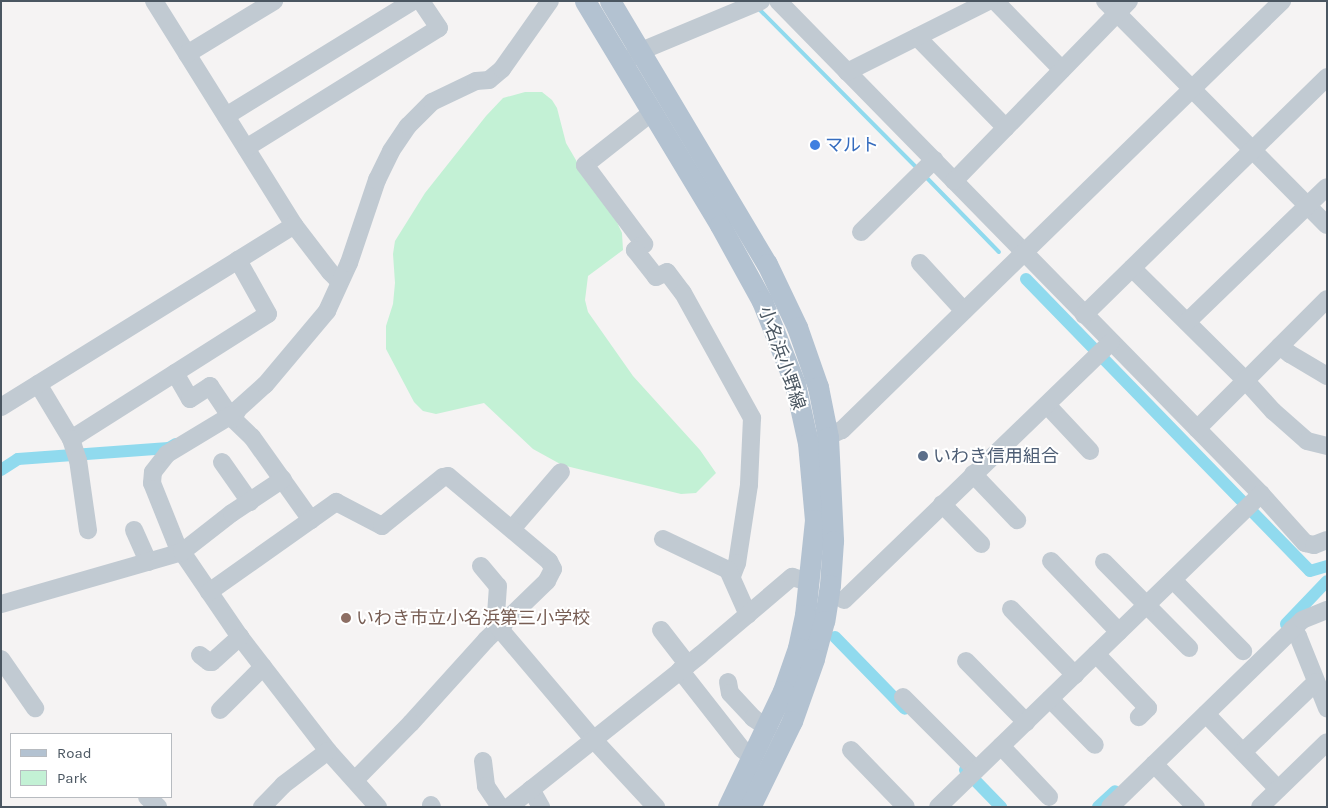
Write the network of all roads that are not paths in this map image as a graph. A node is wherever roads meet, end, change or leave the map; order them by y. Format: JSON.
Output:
{"nodes":[{"id":1,"x":154,"y":1,"type":"edge"},
{"id":2,"x":274,"y":1,"type":"edge"},
{"id":3,"x":413,"y":1,"type":"edge"},
{"id":4,"x":421,"y":1,"type":"edge"},
{"id":5,"x":550,"y":1,"type":"edge"},
{"id":6,"x":585,"y":1,"type":"edge"},
{"id":7,"x":610,"y":1,"type":"edge"},
{"id":8,"x":761,"y":1,"type":"edge"},
{"id":9,"x":778,"y":1,"type":"edge"},
{"id":10,"x":989,"y":1,"type":"edge"},
{"id":11,"x":995,"y":1,"type":"edge"},
{"id":12,"x":1282,"y":1,"type":"edge"},
{"id":13,"x":1117,"y":5,"type":"edge"},
{"id":14,"x":917,"y":37,"type":"junction"},
{"id":15,"x":641,"y":52,"type":"junction"},
{"id":16,"x":187,"y":54,"type":"junction"},
{"id":17,"x":622,"y":63,"type":"junction"},
{"id":18,"x":1062,"y":70,"type":"junction"},
{"id":19,"x":847,"y":72,"type":"junction"},
{"id":20,"x":1327,"y":76,"type":"edge"},
{"id":21,"x":1193,"y":89,"type":"junction"},
{"id":22,"x":651,"y":113,"type":"junction"},
{"id":23,"x":226,"y":116,"type":"junction"},
{"id":24,"x":1006,"y":128,"type":"junction"},
{"id":25,"x":246,"y":148,"type":"junction"},
{"id":26,"x":1253,"y":149,"type":"junction"},
{"id":27,"x":934,"y":160,"type":"junction"},
{"id":28,"x":954,"y":181,"type":"junction"},
{"id":29,"x":1327,"y":187,"type":"edge"},
{"id":30,"x":1307,"y":206,"type":"junction"},
{"id":31,"x":294,"y":225,"type":"junction"},
{"id":32,"x":1327,"y":226,"type":"edge"},
{"id":33,"x":861,"y":232,"type":"dead end"},
{"id":34,"x":1024,"y":253,"type":"junction"},
{"id":35,"x":238,"y":260,"type":"junction"},
{"id":36,"x":920,"y":264,"type":"dead end"},
{"id":37,"x":1132,"y":268,"type":"junction"},
{"id":38,"x":339,"y":281,"type":"junction"},
{"id":39,"x":1327,"y":299,"type":"edge"},
{"id":40,"x":964,"y":311,"type":"junction"},
{"id":41,"x":1084,"y":315,"type":"junction"},
{"id":42,"x":1187,"y":322,"type":"junction"},
{"id":43,"x":1109,"y":345,"type":"junction"},
{"id":44,"x":1280,"y":346,"type":"junction"},
{"id":45,"x":175,"y":373,"type":"junction"},
{"id":46,"x":1327,"y":376,"type":"edge"},
{"id":47,"x":1245,"y":380,"type":"junction"},
{"id":48,"x":38,"y":384,"type":"junction"},
{"id":49,"x":1047,"y":405,"type":"junction"},
{"id":50,"x":1,"y":407,"type":"edge"},
{"id":51,"x":232,"y":417,"type":"junction"},
{"id":52,"x":1197,"y":429,"type":"junction"},
{"id":53,"x":71,"y":439,"type":"junction"},
{"id":54,"x":818,"y":440,"type":"junction"},
{"id":55,"x":1327,"y":446,"type":"edge"},
{"id":56,"x":1090,"y":451,"type":"dead end"},
{"id":57,"x":222,"y":462,"type":"dead end"},
{"id":58,"x":561,"y":472,"type":"dead end"},
{"id":59,"x":973,"y":474,"type":"junction"},
{"id":60,"x":283,"y":479,"type":"junction"},
{"id":61,"x":1261,"y":494,"type":"junction"},
{"id":62,"x":250,"y":502,"type":"junction"},
{"id":63,"x":942,"y":504,"type":"junction"},
{"id":64,"x":311,"y":520,"type":"junction"},
{"id":65,"x":1017,"y":520,"type":"dead end"},
{"id":66,"x":512,"y":529,"type":"junction"},
{"id":67,"x":88,"y":530,"type":"dead end"},
{"id":68,"x":134,"y":530,"type":"dead end"},
{"id":69,"x":663,"y":539,"type":"dead end"},
{"id":70,"x":1327,"y":540,"type":"edge"},
{"id":71,"x":981,"y":544,"type":"dead end"},
{"id":72,"x":181,"y":553,"type":"junction"},
{"id":73,"x":1051,"y":561,"type":"dead end"},
{"id":74,"x":148,"y":562,"type":"junction"},
{"id":75,"x":1104,"y":562,"type":"dead end"},
{"id":76,"x":481,"y":566,"type":"dead end"},
{"id":77,"x":732,"y":576,"type":"junction"},
{"id":78,"x":1173,"y":580,"type":"junction"},
{"id":79,"x":810,"y":582,"type":"junction"},
{"id":80,"x":209,"y":592,"type":"junction"},
{"id":81,"x":844,"y":600,"type":"dead end"},
{"id":82,"x":1,"y":604,"type":"edge"},
{"id":83,"x":1147,"y":605,"type":"junction"},
{"id":84,"x":1011,"y":609,"type":"dead end"},
{"id":85,"x":1327,"y":610,"type":"edge"},
{"id":86,"x":748,"y":615,"type":"junction"},
{"id":87,"x":501,"y":626,"type":"junction"},
{"id":88,"x":1292,"y":629,"type":"junction"},
{"id":89,"x":661,"y":630,"type":"dead end"},
{"id":90,"x":1119,"y":632,"type":"junction"},
{"id":91,"x":240,"y":637,"type":"junction"},
{"id":92,"x":1189,"y":648,"type":"dead end"},
{"id":93,"x":1243,"y":651,"type":"dead end"},
{"id":94,"x":1096,"y":654,"type":"junction"},
{"id":95,"x":200,"y":655,"type":"dead end"},
{"id":96,"x":1,"y":659,"type":"edge"},
{"id":97,"x":966,"y":661,"type":"dead end"},
{"id":98,"x":263,"y":667,"type":"junction"},
{"id":99,"x":684,"y":667,"type":"junction"},
{"id":100,"x":1075,"y":675,"type":"junction"},
{"id":101,"x":728,"y":682,"type":"dead end"},
{"id":102,"x":1316,"y":682,"type":"junction"},
{"id":103,"x":903,"y":697,"type":"dead end"},
{"id":104,"x":1050,"y":698,"type":"junction"},
{"id":105,"x":35,"y":708,"type":"dead end"},
{"id":106,"x":1327,"y":708,"type":"edge"},
{"id":107,"x":220,"y":710,"type":"dead end"},
{"id":108,"x":1206,"y":714,"type":"junction"},
{"id":109,"x":1139,"y":717,"type":"dead end"},
{"id":110,"x":1026,"y":722,"type":"junction"},
{"id":111,"x":768,"y":728,"type":"junction"},
{"id":112,"x":593,"y":739,"type":"junction"},
{"id":113,"x":1327,"y":742,"type":"edge"},
{"id":114,"x":1095,"y":745,"type":"dead end"},
{"id":115,"x":1001,"y":746,"type":"junction"},
{"id":116,"x":851,"y":750,"type":"dead end"},
{"id":117,"x":328,"y":751,"type":"junction"},
{"id":118,"x":1243,"y":752,"type":"junction"},
{"id":119,"x":753,"y":758,"type":"junction"},
{"id":120,"x":483,"y":761,"type":"dead end"},
{"id":121,"x":1154,"y":764,"type":"junction"},
{"id":122,"x":976,"y":770,"type":"junction"},
{"id":123,"x":355,"y":780,"type":"junction"},
{"id":124,"x":531,"y":789,"type":"junction"},
{"id":125,"x":1278,"y":789,"type":"junction"},
{"id":126,"x":1049,"y":797,"type":"dead end"},
{"id":127,"x":148,"y":798,"type":"edge"},
{"id":128,"x":158,"y":807,"type":"edge"},
{"id":129,"x":262,"y":807,"type":"edge"},
{"id":130,"x":378,"y":807,"type":"edge"},
{"id":131,"x":500,"y":807,"type":"edge"},
{"id":132,"x":508,"y":807,"type":"edge"},
{"id":133,"x":541,"y":807,"type":"edge"},
{"id":134,"x":656,"y":807,"type":"edge"},
{"id":135,"x":728,"y":807,"type":"edge"},
{"id":136,"x":750,"y":807,"type":"edge"},
{"id":137,"x":906,"y":807,"type":"edge"},
{"id":138,"x":938,"y":807,"type":"edge"},
{"id":139,"x":1110,"y":807,"type":"edge"},
{"id":140,"x":1196,"y":807,"type":"edge"},
{"id":141,"x":1260,"y":807,"type":"edge"}],
"edges":[{"from":1,"to":16,"type":"street"},
{"from":2,"to":16,"type":"street"},
{"from":3,"to":23,"type":"street"},
{"from":4,"to":25,"type":"street"},
{"from":5,"to":38,"type":"street"},
{"from":6,"to":17,"type":"main road","name":"小名浜小野線"},
{"from":7,"to":15,"type":"main road","name":"小名浜小野線"},
{"from":8,"to":15,"type":"street"},
{"from":9,"to":19,"type":"street"},
{"from":10,"to":14,"type":"street"},
{"from":11,"to":18,"type":"street"},
{"from":12,"to":21,"type":"street"},
{"from":13,"to":18,"type":"street"},
{"from":13,"to":21,"type":"street"},
{"from":14,"to":19,"type":"street"},
{"from":14,"to":24,"type":"street"},
{"from":15,"to":17,"type":"street"},
{"from":15,"to":54,"type":"main road","name":"小名浜小野線"},
{"from":16,"to":23,"type":"street"},
{"from":17,"to":22,"type":"main road","name":"小名浜小野線"},
{"from":18,"to":24,"type":"street"},
{"from":19,"to":27,"type":"street"},
{"from":20,"to":26,"type":"street"},
{"from":21,"to":26,"type":"street"},
{"from":21,"to":34,"type":"street"},
{"from":22,"to":54,"type":"main road","name":"小名浜小野線"},
{"from":22,"to":77,"type":"street"},
{"from":23,"to":25,"type":"street"},
{"from":24,"to":28,"type":"street"},
{"from":25,"to":31,"type":"street"},
{"from":26,"to":30,"type":"street"},
{"from":26,"to":37,"type":"street"},
{"from":27,"to":28,"type":"street"},
{"from":27,"to":33,"type":"street"},
{"from":28,"to":34,"type":"street"},
{"from":29,"to":30,"type":"street"},
{"from":30,"to":32,"type":"street"},
{"from":30,"to":42,"type":"street"},
{"from":31,"to":35,"type":"street"},
{"from":31,"to":38,"type":"street"},
{"from":34,"to":40,"type":"street"},
{"from":34,"to":41,"type":"street"},
{"from":35,"to":45,"type":"street"},
{"from":35,"to":48,"type":"street"},
{"from":36,"to":40,"type":"street"},
{"from":37,"to":41,"type":"street"},
{"from":37,"to":42,"type":"street"},
{"from":38,"to":51,"type":"street"},
{"from":39,"to":44,"type":"street"},
{"from":40,"to":54,"type":"street"},
{"from":41,"to":43,"type":"street"},
{"from":42,"to":47,"type":"street"},
{"from":43,"to":49,"type":"street"},
{"from":43,"to":52,"type":"street"},
{"from":44,"to":46,"type":"street"},
{"from":44,"to":47,"type":"street"},
{"from":45,"to":51,"type":"street"},
{"from":45,"to":53,"type":"street"},
{"from":47,"to":52,"type":"street"},
{"from":47,"to":55,"type":"street"},
{"from":48,"to":50,"type":"street"},
{"from":48,"to":53,"type":"street"},
{"from":49,"to":56,"type":"street"},
{"from":49,"to":59,"type":"street"},
{"from":51,"to":60,"type":"street"},
{"from":51,"to":72,"type":"street"},
{"from":52,"to":61,"type":"street"},
{"from":53,"to":67,"type":"street"},
{"from":54,"to":79,"type":"main road","name":"小名浜小野線"},
{"from":54,"to":136,"type":"main road","name":"小名浜小野線"},
{"from":57,"to":62,"type":"street"},
{"from":58,"to":66,"type":"street"},
{"from":59,"to":63,"type":"street"},
{"from":59,"to":65,"type":"street"},
{"from":60,"to":62,"type":"street"},
{"from":60,"to":64,"type":"street"},
{"from":61,"to":70,"type":"street"},
{"from":61,"to":78,"type":"street"},
{"from":62,"to":72,"type":"street"},
{"from":63,"to":71,"type":"street"},
{"from":63,"to":81,"type":"street"},
{"from":64,"to":66,"type":"street"},
{"from":64,"to":80,"type":"street"},
{"from":66,"to":87,"type":"street"},
{"from":68,"to":74,"type":"street"},
{"from":69,"to":77,"type":"street"},
{"from":72,"to":74,"type":"street"},
{"from":72,"to":80,"type":"street"},
{"from":73,"to":90,"type":"street"},
{"from":74,"to":82,"type":"street"},
{"from":75,"to":83,"type":"street"},
{"from":76,"to":87,"type":"street"},
{"from":77,"to":86,"type":"street"},
{"from":78,"to":83,"type":"street"},
{"from":78,"to":93,"type":"street"},
{"from":79,"to":86,"type":"street"},
{"from":79,"to":111,"type":"main road","name":"小名浜小野線"},
{"from":80,"to":91,"type":"street"},
{"from":83,"to":90,"type":"street"},
{"from":83,"to":92,"type":"street"},
{"from":84,"to":100,"type":"street"},
{"from":85,"to":88,"type":"street"},
{"from":86,"to":99,"type":"street"},
{"from":87,"to":112,"type":"street"},
{"from":87,"to":123,"type":"street"},
{"from":88,"to":102,"type":"street"},
{"from":88,"to":108,"type":"street"},
{"from":89,"to":99,"type":"street"},
{"from":90,"to":94,"type":"street"},
{"from":91,"to":95,"type":"street"},
{"from":91,"to":98,"type":"street"},
{"from":94,"to":100,"type":"street"},
{"from":94,"to":109,"type":"street"},
{"from":96,"to":105,"type":"street"},
{"from":97,"to":110,"type":"street"},
{"from":98,"to":107,"type":"street"},
{"from":98,"to":117,"type":"street"},
{"from":99,"to":112,"type":"street"},
{"from":99,"to":119,"type":"street"},
{"from":100,"to":104,"type":"street"},
{"from":101,"to":111,"type":"street"},
{"from":102,"to":106,"type":"street"},
{"from":102,"to":118,"type":"street"},
{"from":103,"to":122,"type":"street"},
{"from":104,"to":110,"type":"street"},
{"from":104,"to":114,"type":"street"},
{"from":108,"to":118,"type":"street"},
{"from":108,"to":121,"type":"street"},
{"from":110,"to":115,"type":"street"},
{"from":111,"to":119,"type":"main road","name":"小名浜小野線"},
{"from":112,"to":124,"type":"street"},
{"from":112,"to":134,"type":"street"},
{"from":113,"to":125,"type":"street"},
{"from":115,"to":122,"type":"street"},
{"from":115,"to":126,"type":"street"},
{"from":116,"to":137,"type":"street"},
{"from":117,"to":123,"type":"street"},
{"from":117,"to":129,"type":"street"},
{"from":118,"to":125,"type":"street"},
{"from":119,"to":135,"type":"main road","name":"小名浜小野線"},
{"from":120,"to":131,"type":"street"},
{"from":121,"to":139,"type":"street"},
{"from":121,"to":140,"type":"street"},
{"from":122,"to":138,"type":"street"},
{"from":123,"to":130,"type":"street"},
{"from":124,"to":132,"type":"street"},
{"from":124,"to":133,"type":"street"},
{"from":125,"to":141,"type":"street"},
{"from":127,"to":128,"type":"street"}]}
